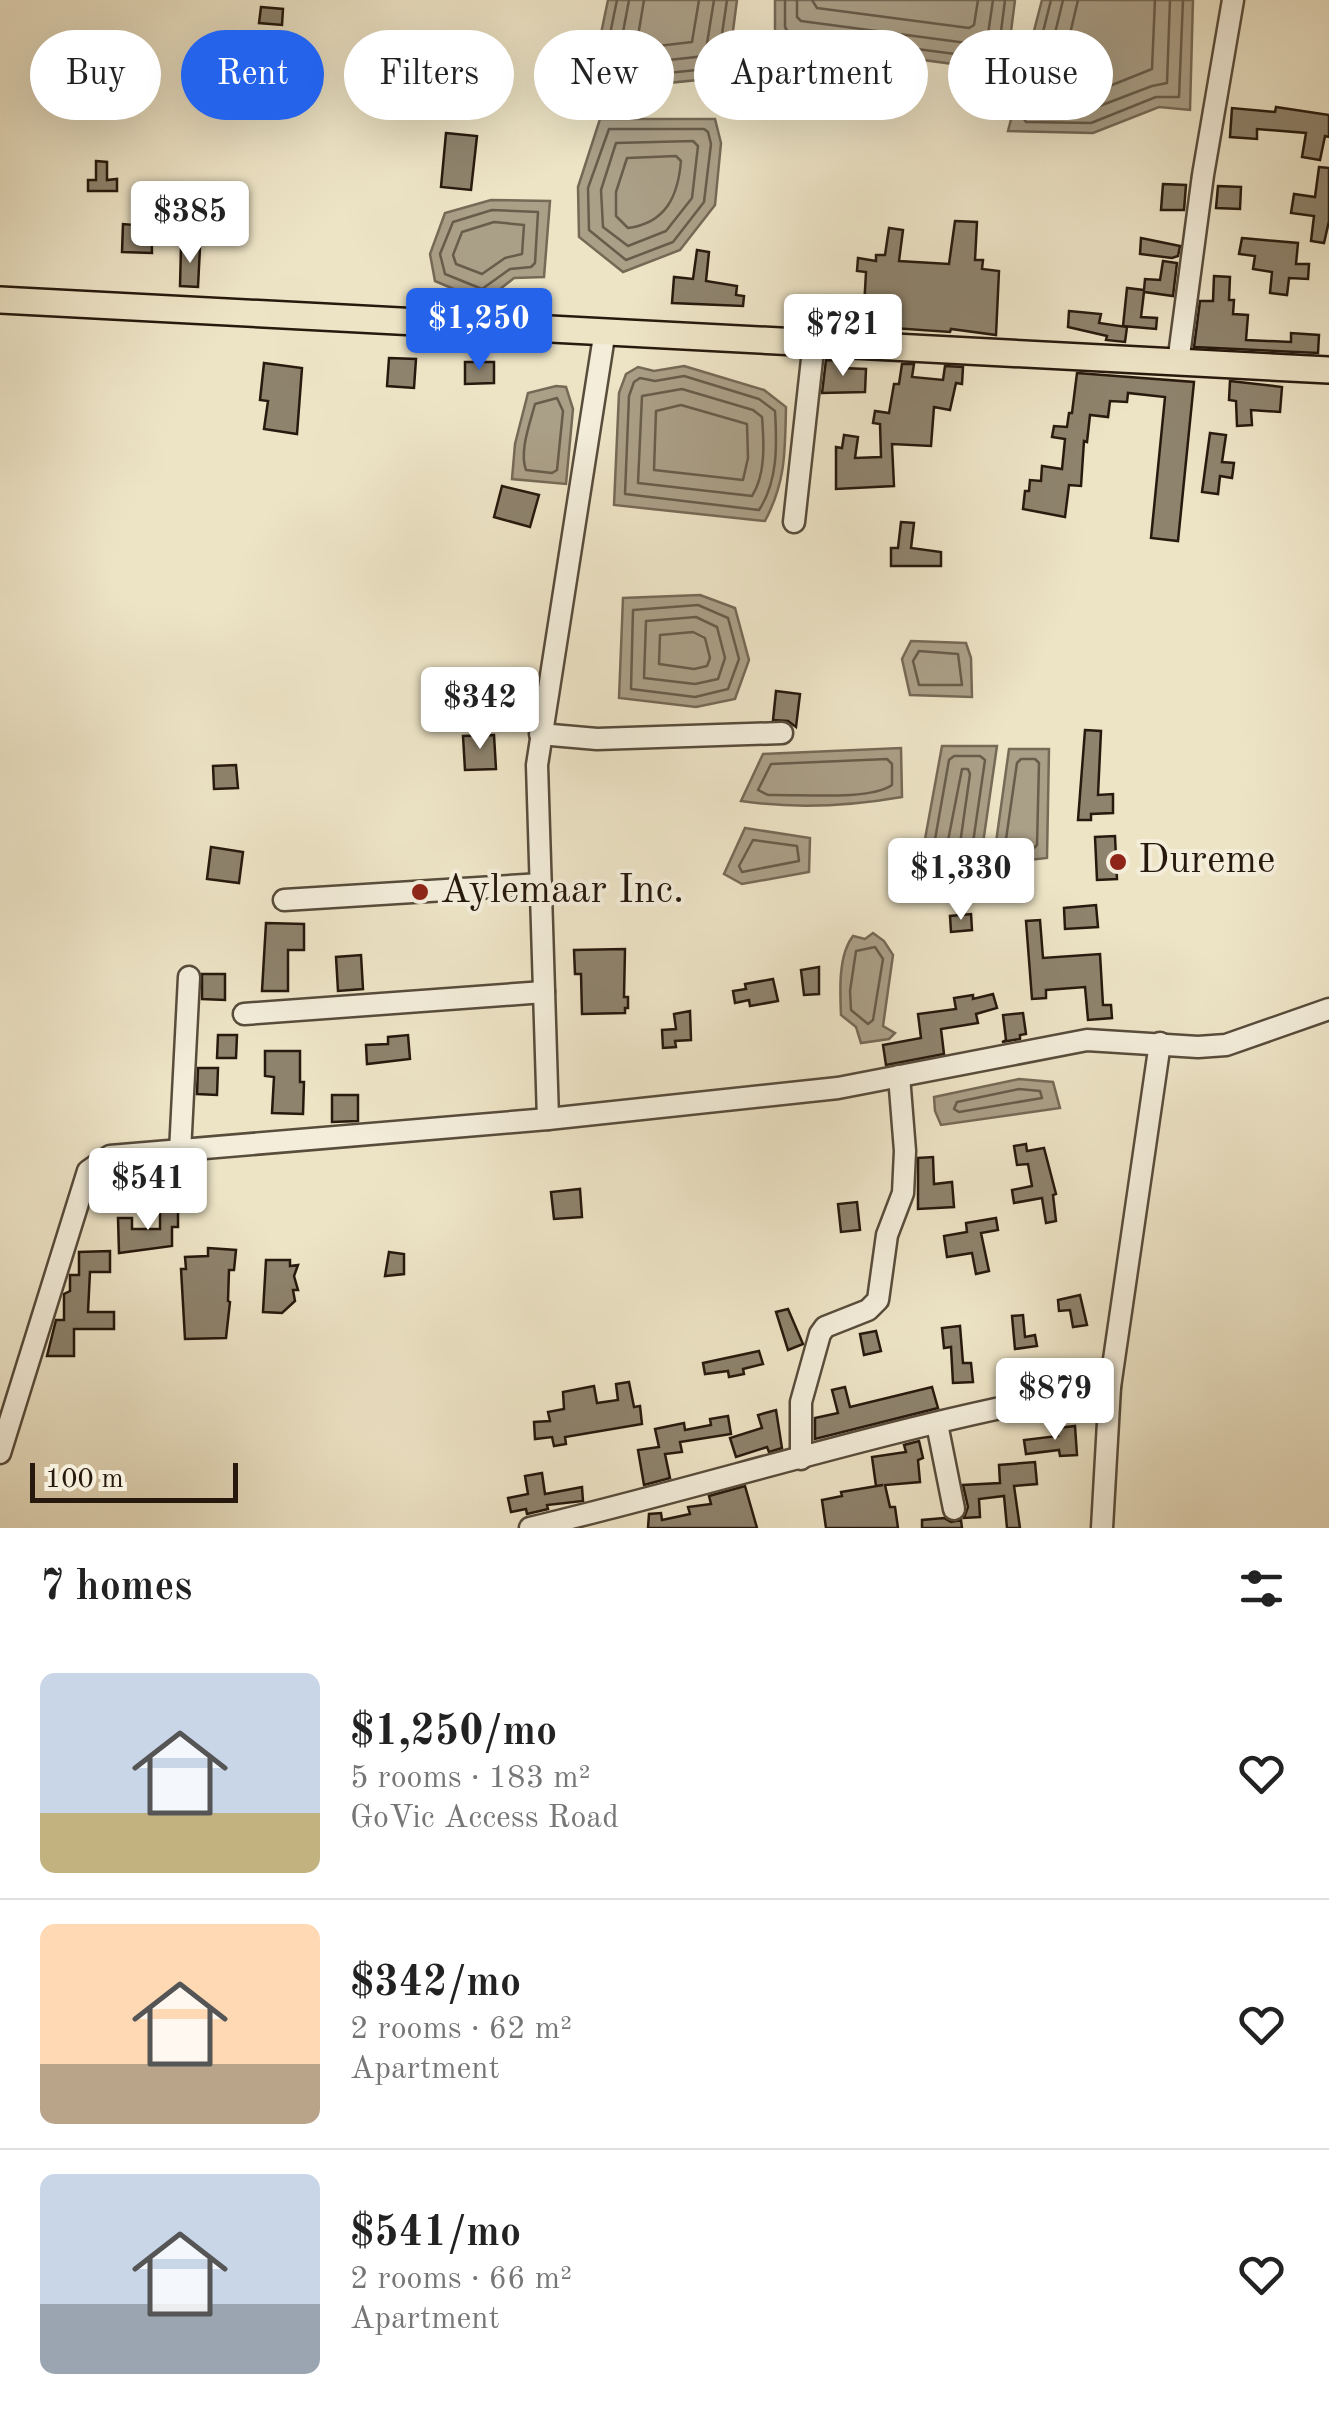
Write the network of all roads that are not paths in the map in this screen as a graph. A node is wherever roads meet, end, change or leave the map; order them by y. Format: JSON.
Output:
{"nodes":[{"id":1,"x":1233,"y":0,"type":"edge"},
{"id":2,"x":0,"y":300,"type":"edge"},
{"id":3,"x":604,"y":330,"type":"junction"},
{"id":4,"x":814,"y":341,"type":"junction"},
{"id":5,"x":1178,"y":362,"type":"junction"},
{"id":6,"x":1329,"y":370,"type":"edge"},
{"id":7,"x":794,"y":522,"type":"dead end"},
{"id":8,"x":782,"y":733,"type":"dead end"},
{"id":9,"x":540,"y":734,"type":"junction"},
{"id":10,"x":541,"y":884,"type":"junction"},
{"id":11,"x":284,"y":900,"type":"dead end"},
{"id":12,"x":189,"y":978,"type":"dead end"},
{"id":13,"x":544,"y":992,"type":"junction"},
{"id":14,"x":1329,"y":1008,"type":"edge"},
{"id":15,"x":244,"y":1014,"type":"dead end"},
{"id":16,"x":1160,"y":1042,"type":"junction"},
{"id":17,"x":900,"y":1076,"type":"junction"},
{"id":18,"x":548,"y":1119,"type":"junction"},
{"id":19,"x":180,"y":1152,"type":"junction"},
{"id":20,"x":1110,"y":1387,"type":"junction"},
{"id":21,"x":937,"y":1424,"type":"junction"},
{"id":22,"x":0,"y":1453,"type":"edge"},
{"id":23,"x":801,"y":1459,"type":"junction"},
{"id":24,"x":954,"y":1509,"type":"dead end"},
{"id":25,"x":530,"y":1528,"type":"edge"},
{"id":26,"x":1102,"y":1528,"type":"edge"}],
"edges":[{"from":1,"to":5,"type":"street"},
{"from":2,"to":3,"type":"main road"},
{"from":3,"to":4,"type":"main road"},
{"from":3,"to":9,"type":"street"},
{"from":4,"to":5,"type":"main road"},
{"from":4,"to":7,"type":"street"},
{"from":5,"to":6,"type":"main road"},
{"from":8,"to":9,"type":"street"},
{"from":9,"to":10,"type":"street"},
{"from":10,"to":11,"type":"street"},
{"from":10,"to":13,"type":"street"},
{"from":12,"to":19,"type":"street"},
{"from":13,"to":15,"type":"street"},
{"from":13,"to":18,"type":"street"},
{"from":14,"to":16,"type":"street"},
{"from":16,"to":17,"type":"street"},
{"from":16,"to":20,"type":"street"},
{"from":17,"to":18,"type":"street"},
{"from":17,"to":23,"type":"street"},
{"from":18,"to":19,"type":"street"},
{"from":19,"to":22,"type":"street"},
{"from":20,"to":21,"type":"street"},
{"from":20,"to":26,"type":"street"},
{"from":21,"to":23,"type":"street"},
{"from":21,"to":24,"type":"street"},
{"from":23,"to":25,"type":"street"}]}
